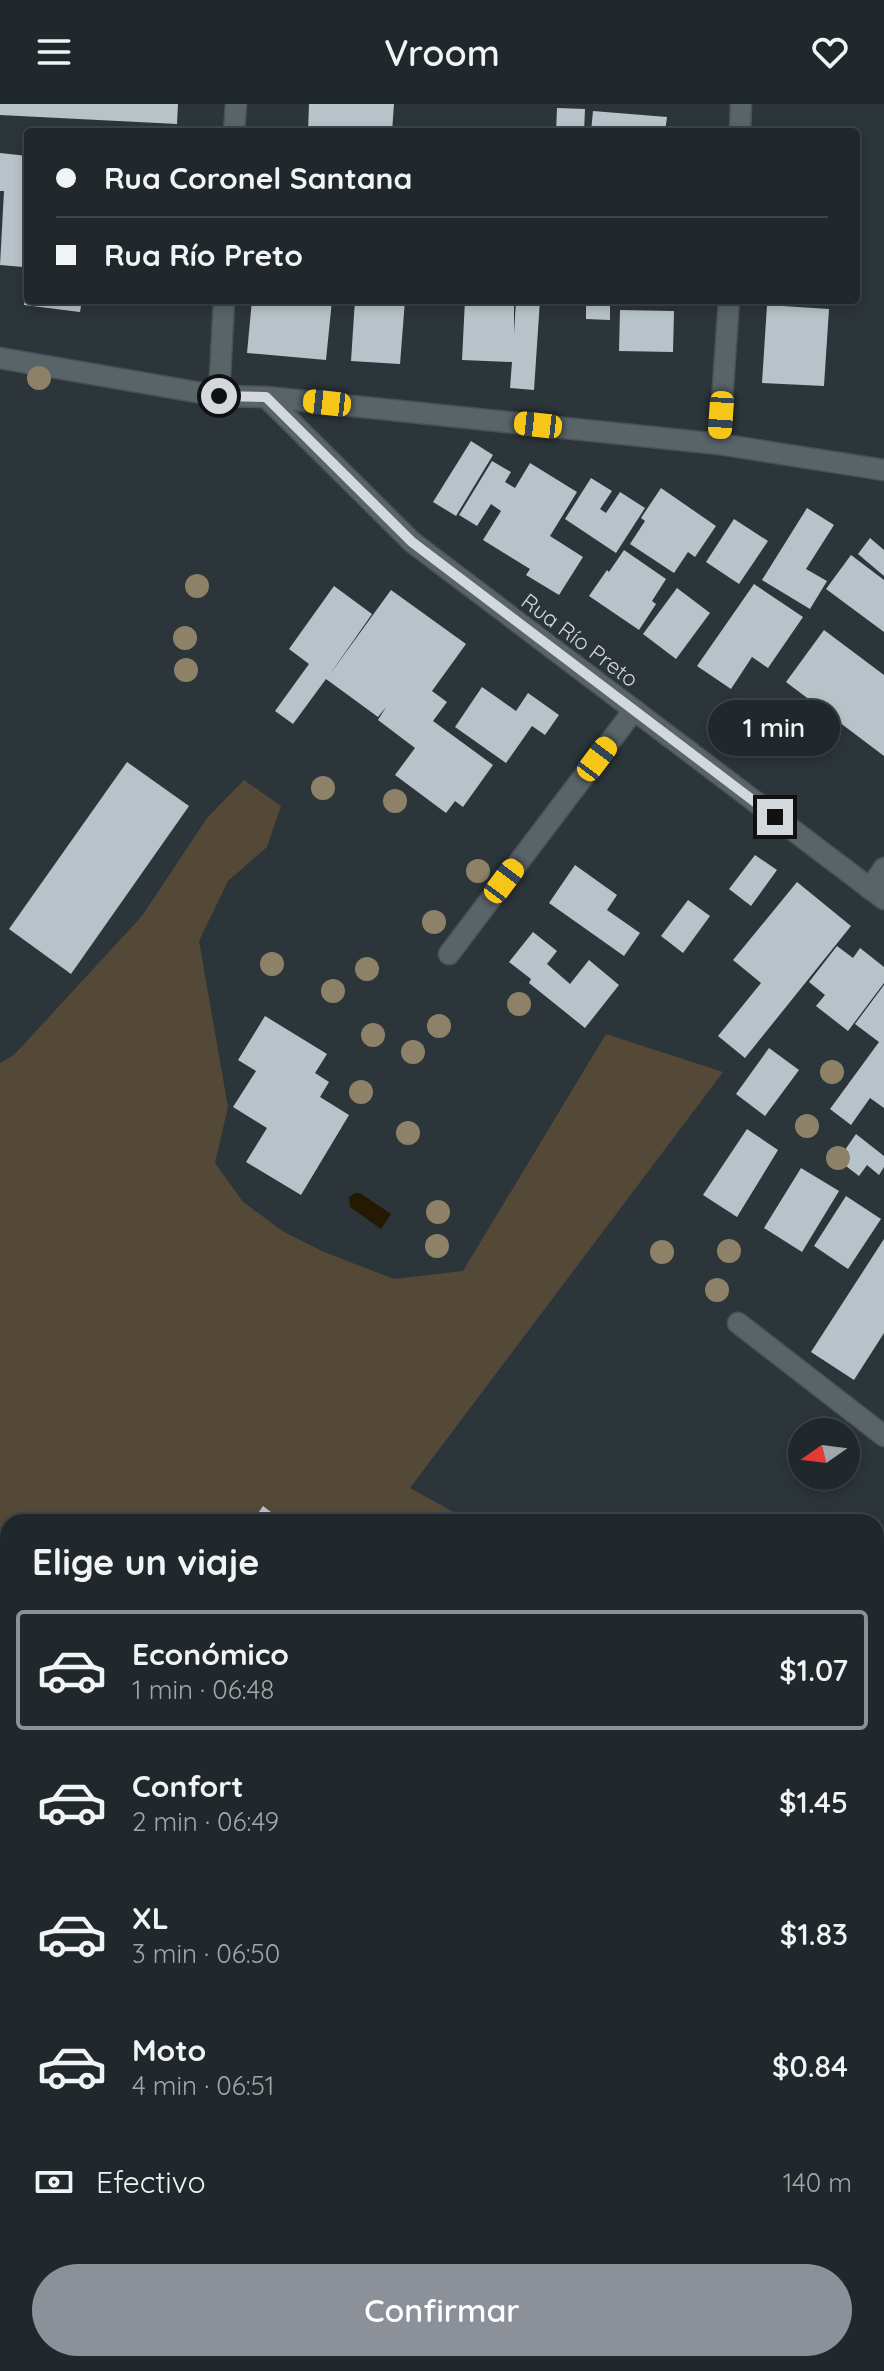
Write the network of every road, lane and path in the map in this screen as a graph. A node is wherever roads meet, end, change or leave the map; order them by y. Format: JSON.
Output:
{"nodes":[{"id":1,"x":236,"y":104,"type":"edge"},
{"id":2,"x":741,"y":104,"type":"edge"},
{"id":3,"x":234,"y":128,"type":"edge"},
{"id":4,"x":740,"y":128,"type":"edge"},
{"id":5,"x":224,"y":304,"type":"edge"},
{"id":6,"x":729,"y":304,"type":"edge"},
{"id":7,"x":0,"y":358,"type":"edge"},
{"id":8,"x":219,"y":396,"type":"junction"},
{"id":9,"x":266,"y":397,"type":"junction"},
{"id":10,"x":719,"y":444,"type":"junction"},
{"id":11,"x":884,"y":470,"type":"edge"},
{"id":12,"x":634,"y":710,"type":"junction"},
{"id":13,"x":884,"y":868,"type":"edge"},
{"id":14,"x":877,"y":894,"type":"edge"},
{"id":15,"x":449,"y":954,"type":"dead end"},
{"id":16,"x":738,"y":1323,"type":"dead end"},
{"id":17,"x":884,"y":1436,"type":"edge"}],
"edges":[{"from":1,"to":3,"type":"street"},
{"from":2,"to":4,"type":"street"},
{"from":5,"to":8,"type":"street"},
{"from":6,"to":10,"type":"street"},
{"from":7,"to":8,"type":"street"},
{"from":8,"to":9,"type":"street"},
{"from":9,"to":10,"type":"street"},
{"from":9,"to":12,"type":"street","name":"Rua Río Preto"},
{"from":10,"to":11,"type":"street"},
{"from":12,"to":14,"type":"street","name":"Rua Río Preto"},
{"from":12,"to":15,"type":"street"},
{"from":13,"to":14,"type":"street"},
{"from":16,"to":17,"type":"street"}]}
